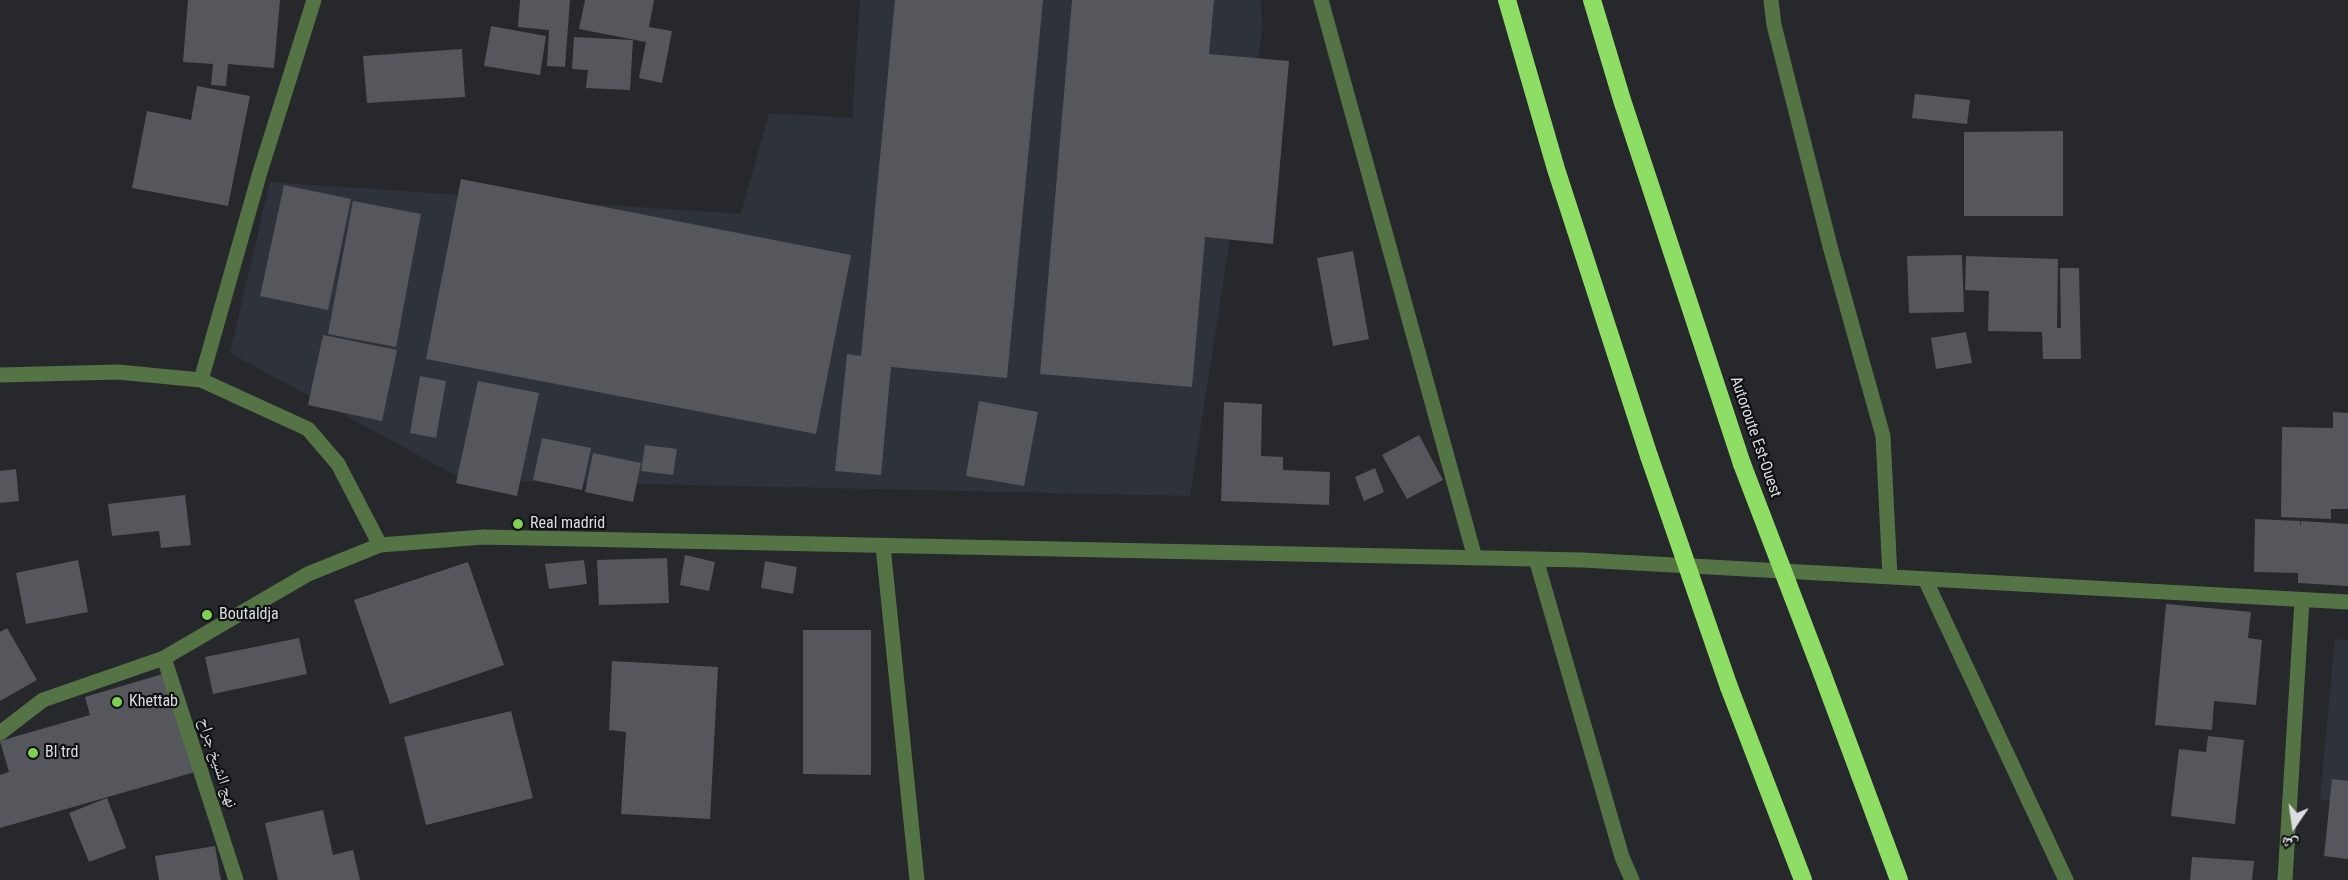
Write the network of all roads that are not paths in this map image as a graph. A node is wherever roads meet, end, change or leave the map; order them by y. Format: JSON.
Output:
{"nodes":[{"id":1,"x":314,"y":0,"type":"edge"},
{"id":2,"x":1321,"y":0,"type":"edge"},
{"id":3,"x":1507,"y":0,"type":"edge"},
{"id":4,"x":1592,"y":0,"type":"edge"},
{"id":5,"x":1771,"y":0,"type":"edge"},
{"id":6,"x":0,"y":375,"type":"edge"},
{"id":7,"x":201,"y":380,"type":"junction"},
{"id":8,"x":380,"y":545,"type":"junction"},
{"id":9,"x":883,"y":546,"type":"junction"},
{"id":10,"x":1475,"y":558,"type":"junction"},
{"id":11,"x":1536,"y":559,"type":"junction"},
{"id":12,"x":1890,"y":577,"type":"junction"},
{"id":13,"x":1925,"y":579,"type":"junction"},
{"id":14,"x":2302,"y":600,"type":"junction"},
{"id":15,"x":2348,"y":602,"type":"edge"},
{"id":16,"x":164,"y":658,"type":"junction"},
{"id":17,"x":0,"y":732,"type":"edge"},
{"id":18,"x":236,"y":880,"type":"edge"},
{"id":19,"x":917,"y":880,"type":"edge"},
{"id":20,"x":1632,"y":880,"type":"edge"},
{"id":21,"x":1803,"y":880,"type":"edge"},
{"id":22,"x":1899,"y":880,"type":"edge"},
{"id":23,"x":2066,"y":880,"type":"edge"},
{"id":24,"x":2285,"y":880,"type":"edge"}],
"edges":[{"from":1,"to":7,"type":"street"},
{"from":2,"to":10,"type":"street"},
{"from":3,"to":21,"type":"highway","bridge":true},
{"from":4,"to":22,"type":"highway","name":"Autoroute Est-Ouest","bridge":true},
{"from":5,"to":12,"type":"street"},
{"from":6,"to":7,"type":"street"},
{"from":7,"to":8,"type":"street"},
{"from":8,"to":9,"type":"street"},
{"from":8,"to":16,"type":"street"},
{"from":9,"to":10,"type":"street"},
{"from":9,"to":19,"type":"street"},
{"from":10,"to":11,"type":"street"},
{"from":11,"to":12,"type":"street"},
{"from":11,"to":20,"type":"street"},
{"from":12,"to":13,"type":"street"},
{"from":13,"to":14,"type":"street"},
{"from":13,"to":23,"type":"street"},
{"from":14,"to":15,"type":"street"},
{"from":14,"to":24,"type":"street"},
{"from":16,"to":17,"type":"street"},
{"from":16,"to":18,"type":"street","name":"نهج الشيخ جراح"}]}
